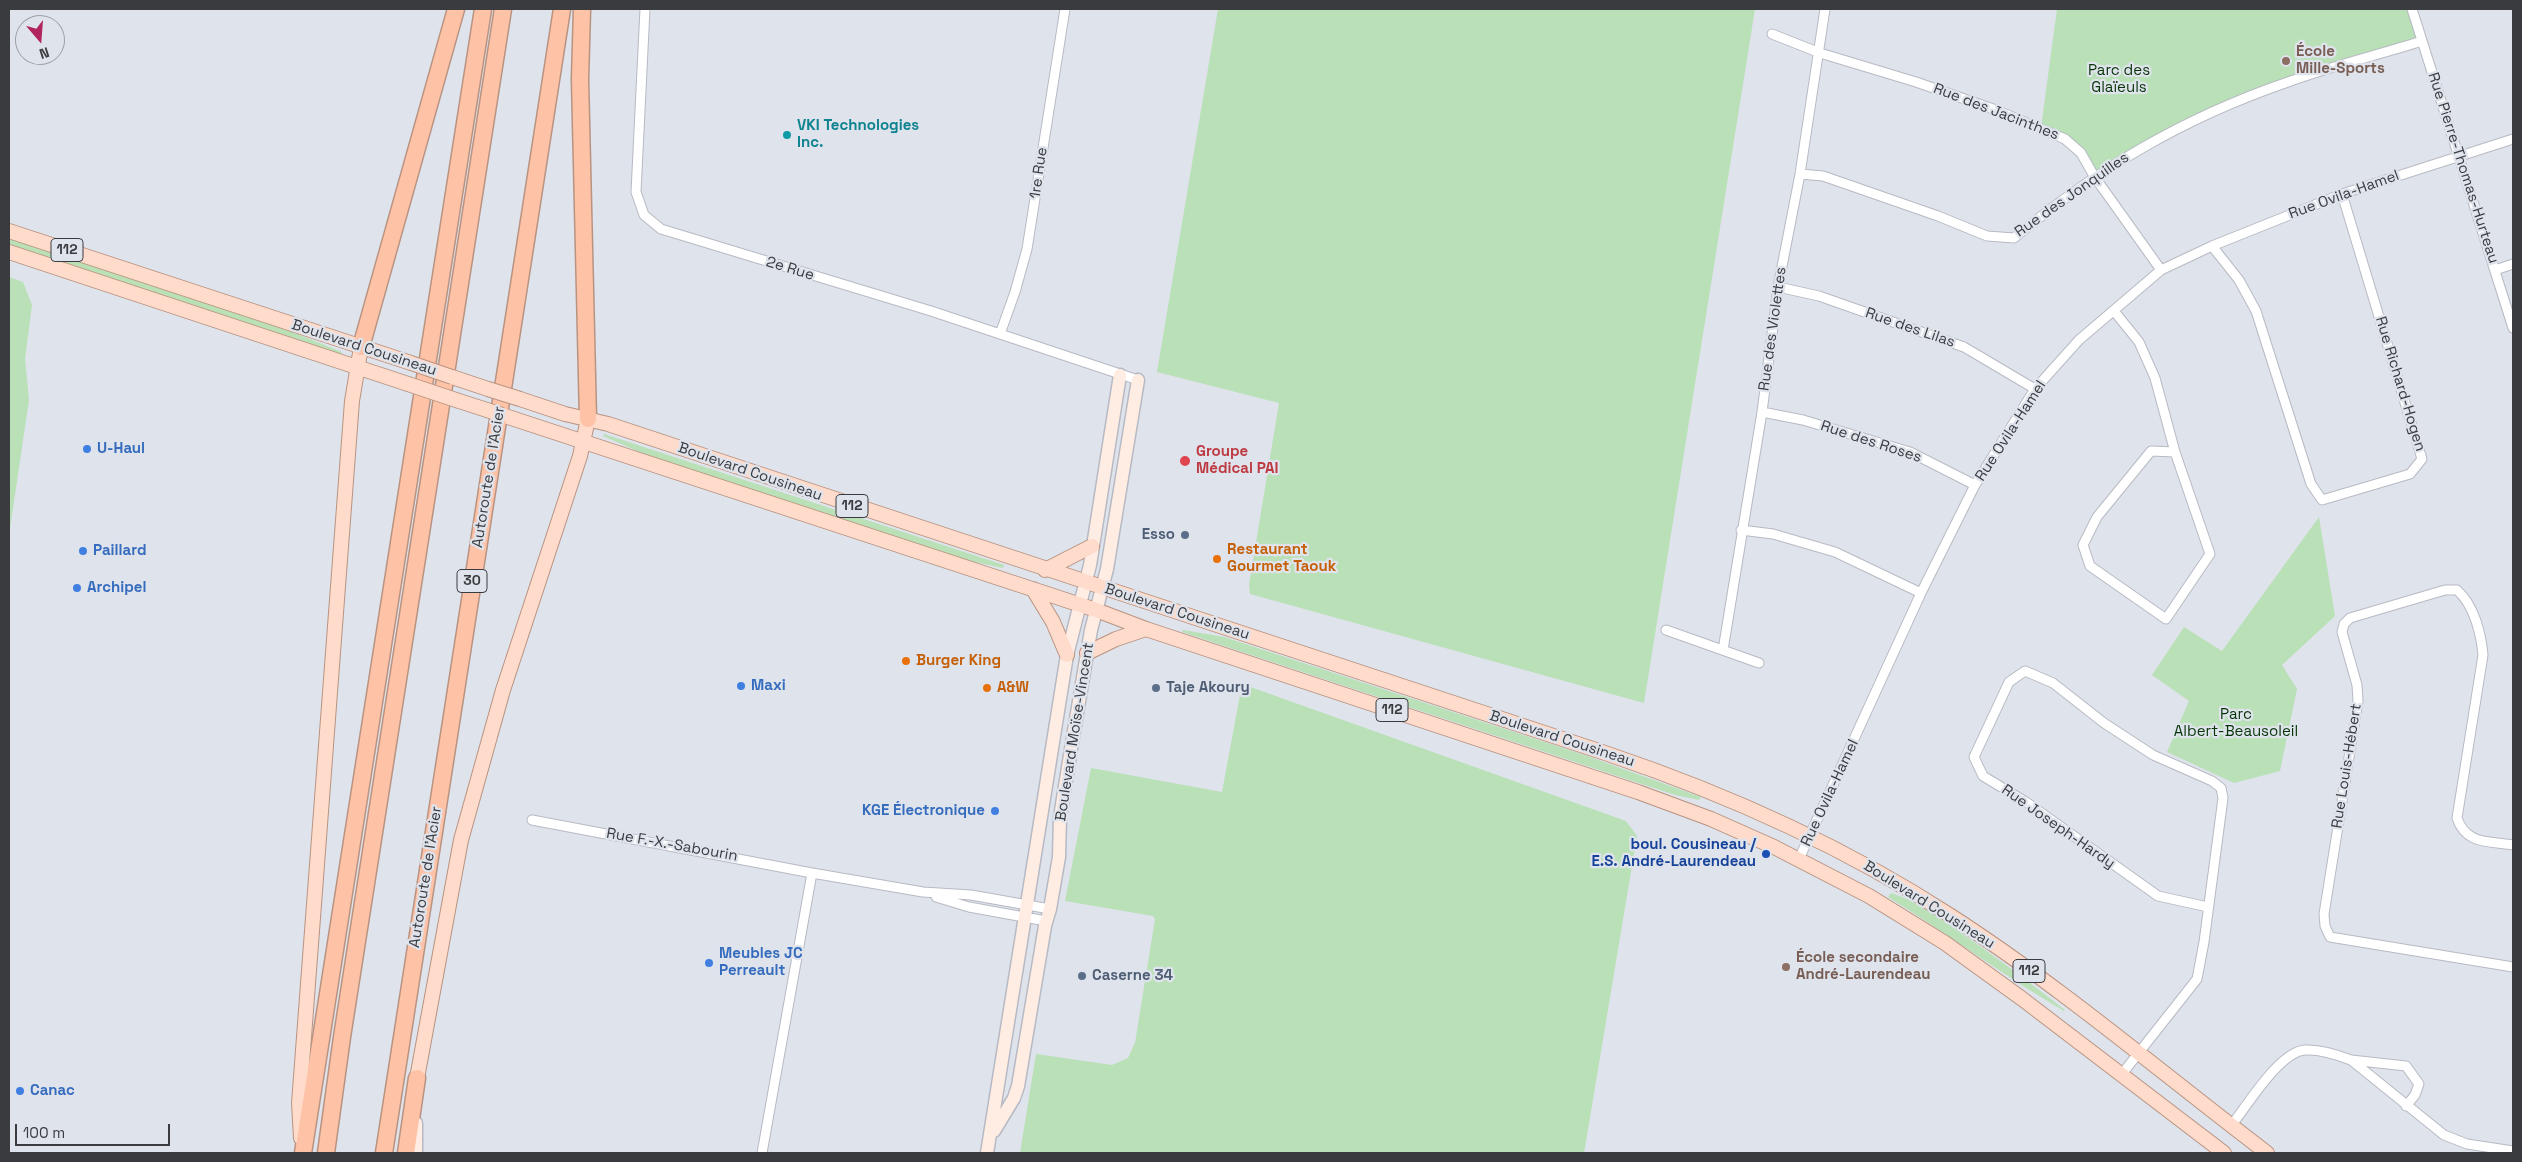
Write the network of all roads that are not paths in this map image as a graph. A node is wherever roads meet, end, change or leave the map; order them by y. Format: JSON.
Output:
{"nodes":[{"id":1,"x":456,"y":9,"type":"edge"},
{"id":2,"x":483,"y":9,"type":"edge"},
{"id":3,"x":503,"y":9,"type":"edge"},
{"id":4,"x":562,"y":9,"type":"edge"},
{"id":5,"x":582,"y":9,"type":"edge"},
{"id":6,"x":645,"y":9,"type":"edge"},
{"id":7,"x":1065,"y":9,"type":"edge"},
{"id":8,"x":1826,"y":9,"type":"edge"},
{"id":9,"x":2412,"y":9,"type":"edge"},
{"id":10,"x":1772,"y":34,"type":"dead end"},
{"id":11,"x":2422,"y":42,"type":"junction"},
{"id":12,"x":1820,"y":54,"type":"junction"},
{"id":13,"x":2513,"y":139,"type":"edge"},
{"id":14,"x":2459,"y":156,"type":"junction"},
{"id":15,"x":1800,"y":174,"type":"junction"},
{"id":16,"x":2094,"y":176,"type":"junction"},
{"id":17,"x":2342,"y":194,"type":"junction"},
{"id":18,"x":9,"y":231,"type":"edge"},
{"id":19,"x":2212,"y":246,"type":"junction"},
{"id":20,"x":9,"y":252,"type":"edge"},
{"id":21,"x":2513,"y":264,"type":"edge"},
{"id":22,"x":2160,"y":270,"type":"junction"},
{"id":23,"x":2495,"y":270,"type":"junction"},
{"id":24,"x":1778,"y":286,"type":"junction"},
{"id":25,"x":2114,"y":311,"type":"junction"},
{"id":26,"x":2513,"y":328,"type":"edge"},
{"id":27,"x":1000,"y":334,"type":"junction"},
{"id":28,"x":361,"y":347,"type":"junction"},
{"id":29,"x":356,"y":367,"type":"junction"},
{"id":30,"x":1120,"y":375,"type":"junction"},
{"id":31,"x":1138,"y":380,"type":"joint"},
{"id":32,"x":2035,"y":389,"type":"junction"},
{"id":33,"x":1762,"y":412,"type":"junction"},
{"id":34,"x":588,"y":419,"type":"junction"},
{"id":35,"x":584,"y":442,"type":"junction"},
{"id":36,"x":2175,"y":452,"type":"junction"},
{"id":37,"x":1975,"y":486,"type":"junction"},
{"id":38,"x":1741,"y":530,"type":"junction"},
{"id":39,"x":1092,"y":546,"type":"junction"},
{"id":40,"x":1045,"y":570,"type":"junction"},
{"id":41,"x":1086,"y":583,"type":"junction"},
{"id":42,"x":1102,"y":588,"type":"junction"},
{"id":43,"x":1033,"y":589,"type":"junction"},
{"id":44,"x":1921,"y":593,"type":"junction"},
{"id":45,"x":1080,"y":605,"type":"junction"},
{"id":46,"x":1096,"y":610,"type":"junction"},
{"id":47,"x":1146,"y":630,"type":"junction"},
{"id":48,"x":1666,"y":630,"type":"dead end"},
{"id":49,"x":1723,"y":650,"type":"junction"},
{"id":50,"x":1087,"y":653,"type":"junction"},
{"id":51,"x":1067,"y":654,"type":"junction"},
{"id":52,"x":1759,"y":663,"type":"dead end"},
{"id":53,"x":532,"y":820,"type":"dead end"},
{"id":54,"x":1810,"y":835,"type":"junction"},
{"id":55,"x":2513,"y":845,"type":"edge"},
{"id":56,"x":1799,"y":859,"type":"junction"},
{"id":57,"x":812,"y":873,"type":"junction"},
{"id":58,"x":2208,"y":907,"type":"junction"},
{"id":59,"x":1050,"y":909,"type":"junction"},
{"id":60,"x":1026,"y":911,"type":"junction"},
{"id":61,"x":1046,"y":921,"type":"junction"},
{"id":62,"x":2513,"y":967,"type":"edge"},
{"id":63,"x":2137,"y":1054,"type":"junction"},
{"id":64,"x":2350,"y":1060,"type":"junction"},
{"id":65,"x":2122,"y":1074,"type":"junction"},
{"id":66,"x":417,"y":1078,"type":"junction"},
{"id":67,"x":2406,"y":1106,"type":"junction"},
{"id":68,"x":2231,"y":1126,"type":"junction"},
{"id":69,"x":990,"y":1137,"type":"junction"},
{"id":70,"x":2513,"y":1151,"type":"edge"},
{"id":71,"x":303,"y":1153,"type":"edge"},
{"id":72,"x":326,"y":1153,"type":"edge"},
{"id":73,"x":384,"y":1153,"type":"edge"},
{"id":74,"x":406,"y":1153,"type":"edge"},
{"id":75,"x":416,"y":1153,"type":"edge"},
{"id":76,"x":762,"y":1153,"type":"edge"},
{"id":77,"x":988,"y":1153,"type":"edge"},
{"id":78,"x":2224,"y":1153,"type":"edge"},
{"id":79,"x":2267,"y":1153,"type":"edge"}],
"edges":[{"from":1,"to":28,"type":"highway"},
{"from":2,"to":71,"type":"highway"},
{"from":3,"to":72,"type":"highway"},
{"from":4,"to":73,"type":"highway","name":"Autoroute de l'Acier","number":"30"},
{"from":5,"to":34,"type":"highway"},
{"from":6,"to":27,"type":"street","name":"2e Rue"},
{"from":7,"to":27,"type":"street","name":"1re Rue"},
{"from":8,"to":12,"type":"street","name":"Rue des Violettes"},
{"from":9,"to":11,"type":"street","name":"Rue Pierre-Thomas-Hurteau"},
{"from":10,"to":12,"type":"street","name":"Rue des Jacinthes"},
{"from":11,"to":14,"type":"street","name":"Rue Pierre-Thomas-Hurteau"},
{"from":11,"to":16,"type":"street","name":"Rue des Jonquilles"},
{"from":12,"to":15,"type":"street","name":"Rue des Violettes"},
{"from":12,"to":16,"type":"street","name":"Rue des Jacinthes"},
{"from":13,"to":14,"type":"street","name":"Rue Ovila-Hamel"},
{"from":14,"to":17,"type":"street","name":"Rue Ovila-Hamel"},
{"from":14,"to":23,"type":"street","name":"Rue Pierre-Thomas-Hurteau"},
{"from":15,"to":16,"type":"street","name":"Rue des Jonquilles"},
{"from":15,"to":24,"type":"street","name":"Rue des Violettes"},
{"from":16,"to":22,"type":"street","name":"Rue des Jacinthes"},
{"from":17,"to":19,"type":"street","name":"Rue Ovila-Hamel"},
{"from":17,"to":19,"type":"street","name":"Rue Richard-Hogen"},
{"from":18,"to":28,"type":"main road","name":"Boulevard Cousineau","number":"112"},
{"from":19,"to":22,"type":"street","name":"Rue Ovila-Hamel"},
{"from":20,"to":29,"type":"main road","name":"Boulevard Cousineau","number":"112"},
{"from":21,"to":23,"type":"street"},
{"from":22,"to":25,"type":"street","name":"Rue Ovila-Hamel"},
{"from":23,"to":26,"type":"street","name":"Rue Pierre-Thomas-Hurteau"},
{"from":24,"to":32,"type":"street","name":"Rue des Lilas"},
{"from":24,"to":33,"type":"street","name":"Rue des Violettes"},
{"from":25,"to":32,"type":"street","name":"Rue Ovila-Hamel"},
{"from":25,"to":36,"type":"street"},
{"from":27,"to":30,"type":"street","name":"2e Rue"},
{"from":28,"to":29,"type":"main road"},
{"from":28,"to":34,"type":"main road","name":"Boulevard Cousineau","number":"112","bridge":true},
{"from":29,"to":35,"type":"main road","name":"Boulevard Cousineau","number":"112","bridge":true},
{"from":29,"to":71,"type":"main road"},
{"from":30,"to":31,"type":"street","name":"2e Rue"},
{"from":30,"to":39,"type":"street","name":"Boulevard Moïse-Vincent"},
{"from":31,"to":42,"type":"street","name":"Boulevard Moïse-Vincent"},
{"from":32,"to":37,"type":"street","name":"Rue Ovila-Hamel"},
{"from":33,"to":37,"type":"street","name":"Rue des Roses"},
{"from":33,"to":38,"type":"street","name":"Rue des Violettes"},
{"from":34,"to":35,"type":"main road"},
{"from":34,"to":40,"type":"main road","name":"Boulevard Cousineau","number":"112"},
{"from":35,"to":43,"type":"main road","name":"Boulevard Cousineau","number":"112"},
{"from":35,"to":66,"type":"main road"},
{"from":36,"to":36,"type":"street"},
{"from":37,"to":44,"type":"street","name":"Rue Ovila-Hamel"},
{"from":38,"to":44,"type":"street"},
{"from":38,"to":49,"type":"street","name":"Rue des Violettes"},
{"from":39,"to":40,"type":"main road"},
{"from":39,"to":41,"type":"street","name":"Boulevard Moïse-Vincent"},
{"from":40,"to":41,"type":"main road","name":"Boulevard Cousineau","number":"112"},
{"from":41,"to":42,"type":"main road","name":"Boulevard Cousineau","number":"112"},
{"from":41,"to":45,"type":"street","name":"Boulevard Moïse-Vincent"},
{"from":42,"to":46,"type":"street","name":"Boulevard Moïse-Vincent"},
{"from":42,"to":54,"type":"main road","name":"Boulevard Cousineau","number":"112"},
{"from":43,"to":45,"type":"main road","name":"Boulevard Cousineau","number":"112"},
{"from":43,"to":51,"type":"main road"},
{"from":44,"to":54,"type":"street","name":"Rue Ovila-Hamel"},
{"from":45,"to":46,"type":"main road","name":"Boulevard Cousineau","number":"112"},
{"from":45,"to":51,"type":"street","name":"Boulevard Moïse-Vincent"},
{"from":46,"to":47,"type":"main road","name":"Boulevard Cousineau","number":"112"},
{"from":46,"to":50,"type":"street","name":"Boulevard Moïse-Vincent"},
{"from":47,"to":50,"type":"main road"},
{"from":47,"to":56,"type":"main road","name":"Boulevard Cousineau","number":"112"},
{"from":48,"to":49,"type":"street"},
{"from":49,"to":52,"type":"street"},
{"from":50,"to":59,"type":"street","name":"Boulevard Moïse-Vincent"},
{"from":51,"to":60,"type":"street","name":"Boulevard Moïse-Vincent"},
{"from":53,"to":57,"type":"street","name":"Rue F.-X.-Sabourin"},
{"from":54,"to":56,"type":"street","name":"Rue Ovila-Hamel"},
{"from":54,"to":63,"type":"main road","name":"Boulevard Cousineau","number":"112"},
{"from":55,"to":62,"type":"street","name":"Rue Louis-Hébert"},
{"from":56,"to":65,"type":"main road","name":"Boulevard Cousineau","number":"112"},
{"from":57,"to":60,"type":"street","name":"Rue F.-X.-Sabourin"},
{"from":57,"to":76,"type":"street"},
{"from":58,"to":58,"type":"street","name":"Rue Joseph-Hardy"},
{"from":58,"to":63,"type":"street","name":"Rue Joseph-Hardy"},
{"from":59,"to":60,"type":"street","name":"Rue F.-X.-Sabourin"},
{"from":59,"to":61,"type":"street","name":"Boulevard Moïse-Vincent"},
{"from":60,"to":61,"type":"street","name":"Rue F.-X.-Sabourin"},
{"from":60,"to":69,"type":"street","name":"Boulevard Moïse-Vincent"},
{"from":61,"to":69,"type":"street","name":"Boulevard Moïse-Vincent"},
{"from":63,"to":65,"type":"street","name":"Rue Joseph-Hardy"},
{"from":63,"to":68,"type":"main road","name":"Boulevard Cousineau","number":"112"},
{"from":64,"to":67,"type":"street"},
{"from":64,"to":67,"type":"street"},
{"from":64,"to":68,"type":"street"},
{"from":65,"to":78,"type":"main road","name":"Boulevard Cousineau","number":"112"},
{"from":66,"to":74,"type":"highway"},
{"from":66,"to":75,"type":"street"},
{"from":67,"to":70,"type":"street"},
{"from":68,"to":79,"type":"main road","name":"Boulevard Cousineau","number":"112"},
{"from":69,"to":77,"type":"street","name":"Boulevard Moïse-Vincent"}]}
